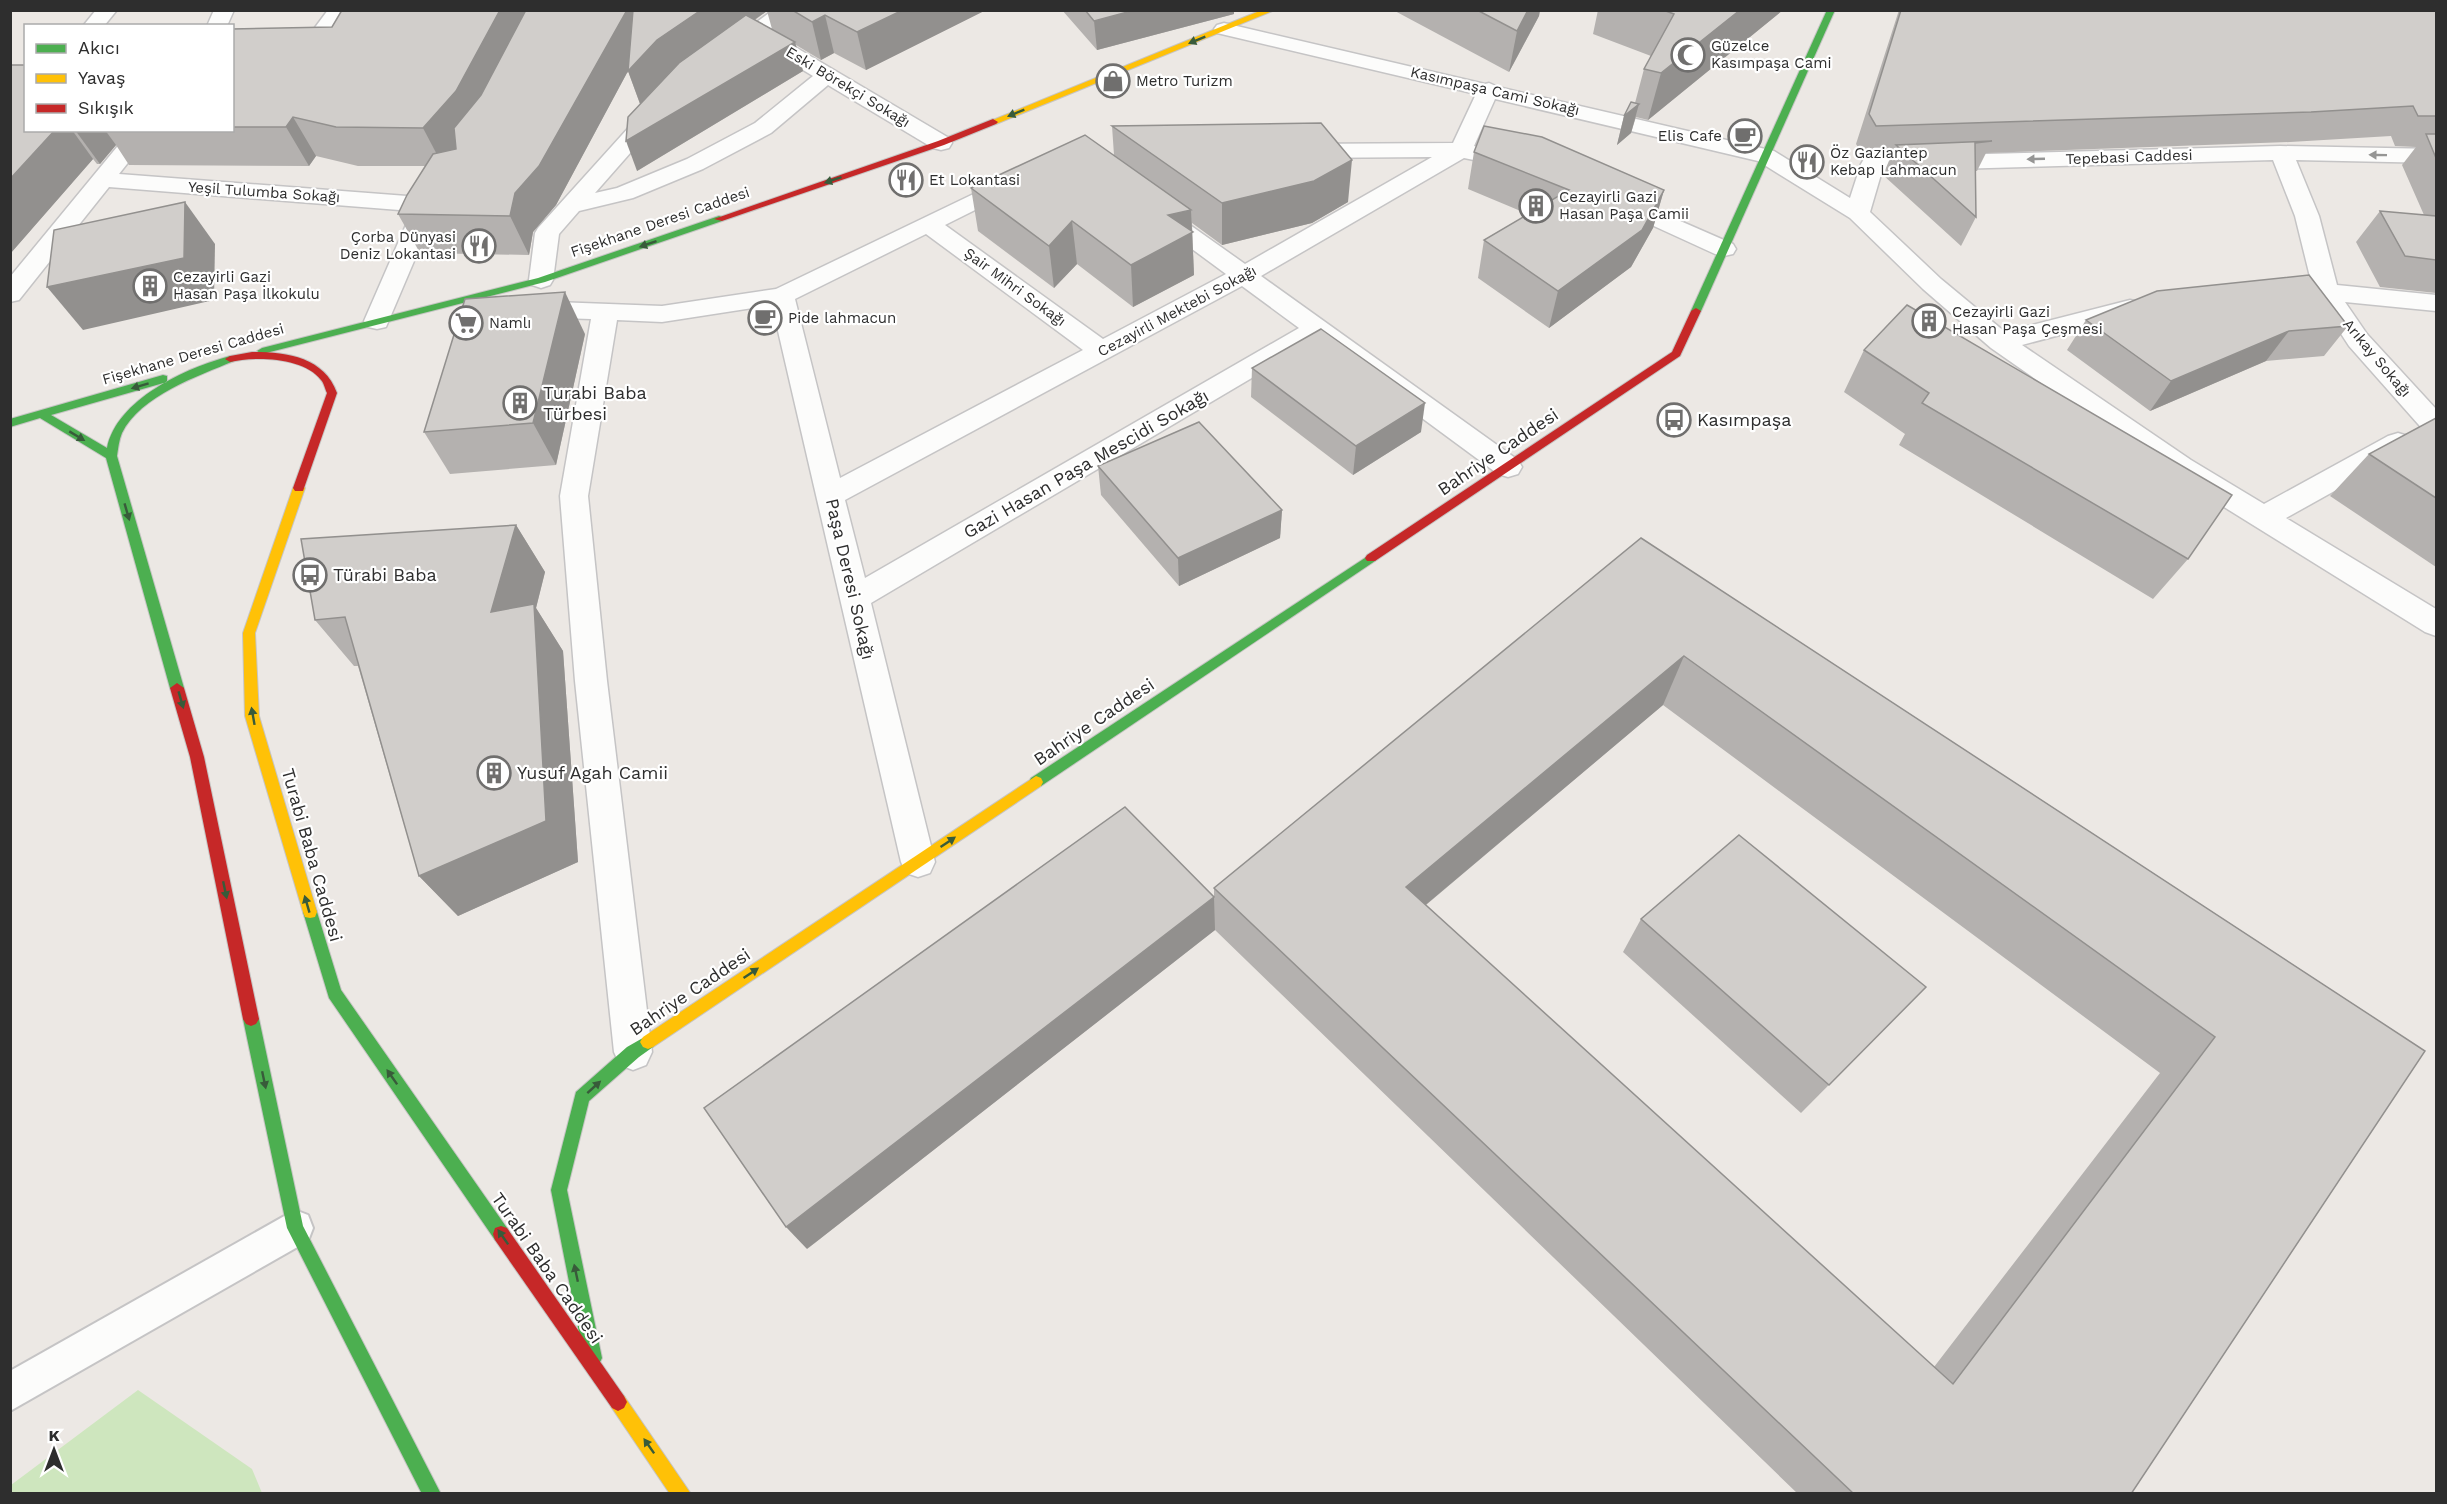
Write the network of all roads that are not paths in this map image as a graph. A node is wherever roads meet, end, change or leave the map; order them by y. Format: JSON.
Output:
{"nodes":[{"id":1,"x":107,"y":10,"type":"edge"},
{"id":2,"x":224,"y":10,"type":"edge"},
{"id":3,"x":339,"y":10,"type":"edge"},
{"id":4,"x":790,"y":10,"type":"edge"},
{"id":5,"x":1270,"y":10,"type":"edge"},
{"id":6,"x":1831,"y":10,"type":"edge"},
{"id":7,"x":95,"y":24,"type":"edge"},
{"id":8,"x":218,"y":24,"type":"edge"},
{"id":9,"x":1224,"y":29,"type":"junction"},
{"id":10,"x":754,"y":32,"type":"junction"},
{"id":11,"x":234,"y":55,"type":"edge"},
{"id":12,"x":707,"y":65,"type":"edge"},
{"id":13,"x":828,"y":74,"type":"junction"},
{"id":14,"x":1489,"y":89,"type":"junction"},
{"id":15,"x":672,"y":94,"type":"edge"},
{"id":16,"x":141,"y":132,"type":"edge"},
{"id":17,"x":941,"y":143,"type":"junction"},
{"id":18,"x":1461,"y":150,"type":"junction"},
{"id":19,"x":1274,"y":151,"type":"edge"},
{"id":20,"x":2280,"y":153,"type":"junction"},
{"id":21,"x":1766,"y":156,"type":"junction"},
{"id":22,"x":2436,"y":156,"type":"edge"},
{"id":23,"x":1542,"y":167,"type":"edge"},
{"id":24,"x":1032,"y":173,"type":"edge"},
{"id":25,"x":448,"y":178,"type":"edge"},
{"id":26,"x":103,"y":180,"type":"junction"},
{"id":27,"x":1592,"y":189,"type":"edge"},
{"id":28,"x":1140,"y":200,"type":"edge"},
{"id":29,"x":426,"y":205,"type":"junction"},
{"id":30,"x":572,"y":206,"type":"junction"},
{"id":31,"x":1858,"y":213,"type":"junction"},
{"id":32,"x":928,"y":224,"type":"junction"},
{"id":33,"x":1724,"y":249,"type":"junction"},
{"id":34,"x":1244,"y":275,"type":"junction"},
{"id":35,"x":541,"y":280,"type":"junction"},
{"id":36,"x":2326,"y":292,"type":"junction"},
{"id":37,"x":10,"y":294,"type":"edge"},
{"id":38,"x":782,"y":296,"type":"junction"},
{"id":39,"x":2259,"y":297,"type":"edge"},
{"id":40,"x":456,"y":302,"type":"junction"},
{"id":41,"x":2436,"y":303,"type":"edge"},
{"id":42,"x":2157,"y":304,"type":"edge"},
{"id":43,"x":605,"y":313,"type":"junction"},
{"id":44,"x":377,"y":321,"type":"junction"},
{"id":45,"x":1317,"y":328,"type":"junction"},
{"id":46,"x":2000,"y":342,"type":"junction"},
{"id":47,"x":1102,"y":351,"type":"junction"},
{"id":48,"x":236,"y":357,"type":"junction"},
{"id":49,"x":43,"y":415,"type":"junction"},
{"id":50,"x":10,"y":423,"type":"edge"},
{"id":51,"x":2436,"y":424,"type":"edge"},
{"id":52,"x":111,"y":456,"type":"junction"},
{"id":53,"x":1508,"y":467,"type":"junction"},
{"id":54,"x":830,"y":496,"type":"junction"},
{"id":55,"x":2263,"y":518,"type":"junction"},
{"id":56,"x":854,"y":599,"type":"junction"},
{"id":57,"x":2436,"y":624,"type":"edge"},
{"id":58,"x":918,"y":862,"type":"junction"},
{"id":59,"x":633,"y":1052,"type":"junction"},
{"id":60,"x":295,"y":1228,"type":"junction"},
{"id":61,"x":596,"y":1371,"type":"junction"},
{"id":62,"x":10,"y":1392,"type":"edge"},
{"id":63,"x":432,"y":1494,"type":"edge"},
{"id":64,"x":682,"y":1494,"type":"edge"}],
"edges":[{"from":1,"to":7,"type":"street"},
{"from":2,"to":8,"type":"street"},
{"from":3,"to":11,"type":"street"},
{"from":4,"to":10,"type":"street"},
{"from":5,"to":9,"type":"main road","name":"Fişekhane Deresi Caddesi"},
{"from":6,"to":21,"type":"main road","name":"Bahriye Caddesi"},
{"from":9,"to":14,"type":"street","name":"Kasımpaşa Cami Sokağı"},
{"from":9,"to":17,"type":"main road","name":"Fişekhane Deresi Caddesi","one_way":true},
{"from":10,"to":12,"type":"street"},
{"from":10,"to":13,"type":"street","name":"Eski Börekçi Sokağı"},
{"from":13,"to":17,"type":"street","name":"Eski Börekçi Sokağı"},
{"from":13,"to":30,"type":"street"},
{"from":14,"to":18,"type":"street"},
{"from":14,"to":21,"type":"street","name":"Kasımpaşa Cami Sokağı"},
{"from":15,"to":30,"type":"street"},
{"from":16,"to":26,"type":"street"},
{"from":17,"to":35,"type":"main road","name":"Fişekhane Deresi Caddesi","one_way":true},
{"from":18,"to":19,"type":"street"},
{"from":18,"to":23,"type":"street"},
{"from":18,"to":34,"type":"street","name":"Cezayirli Mektebi Sokağı"},
{"from":22,"to":20,"type":"street","name":"Tepebasi Caddesi","one_way":true},
{"from":20,"to":31,"type":"street","name":"Tepebasi Caddesi","one_way":true},
{"from":20,"to":36,"type":"street","name":"Arıkay Sokağı"},
{"from":21,"to":31,"type":"street","name":"Kasımpaşa Cami Sokağı"},
{"from":21,"to":33,"type":"main road","name":"Bahriye Caddesi"},
{"from":24,"to":32,"type":"street"},
{"from":25,"to":29,"type":"street"},
{"from":26,"to":29,"type":"street","name":"Yeşil Tulumba Sokağı"},
{"from":26,"to":37,"type":"street"},
{"from":27,"to":33,"type":"street"},
{"from":28,"to":34,"type":"street"},
{"from":29,"to":44,"type":"street"},
{"from":30,"to":35,"type":"street"},
{"from":31,"to":46,"type":"street","name":"Kasımpaşa Cami Sokağı"},
{"from":32,"to":38,"type":"street"},
{"from":32,"to":47,"type":"street","name":"Şair Mihri Sokağı"},
{"from":33,"to":53,"type":"main road","name":"Bahriye Caddesi"},
{"from":34,"to":45,"type":"street"},
{"from":34,"to":47,"type":"street","name":"Cezayirli Mektebi Sokağı"},
{"from":35,"to":40,"type":"main road","name":"Fişekhane Deresi Caddesi"},
{"from":36,"to":39,"type":"street"},
{"from":36,"to":41,"type":"street"},
{"from":36,"to":51,"type":"street","name":"Arıkay Sokağı"},
{"from":38,"to":43,"type":"street"},
{"from":38,"to":54,"type":"street","name":"Paşa Deresi Sokağı"},
{"from":40,"to":43,"type":"street"},
{"from":40,"to":44,"type":"main road","name":"Fişekhane Deresi Caddesi"},
{"from":42,"to":46,"type":"street"},
{"from":43,"to":59,"type":"street"},
{"from":44,"to":48,"type":"main road","name":"Fişekhane Deresi Caddesi"},
{"from":45,"to":53,"type":"street"},
{"from":45,"to":56,"type":"street","name":"Gazi Hasan Paşa Mescidi Sokağı"},
{"from":46,"to":55,"type":"street","name":"Kasımpaşa Cami Sokağı"},
{"from":47,"to":54,"type":"street","name":"Cezayirli Mektebi Sokağı"},
{"from":48,"to":49,"type":"main road","name":"Fişekhane Deresi Caddesi","one_way":true},
{"from":48,"to":52,"type":"main road"},
{"from":61,"to":48,"type":"main road","name":"Turabi Baba Caddesi","one_way":true},
{"from":49,"to":50,"type":"main road","name":"Fişekhane Deresi Caddesi"},
{"from":49,"to":52,"type":"main road","one_way":true},
{"from":51,"to":55,"type":"street","name":"Arıkay Sokağı"},
{"from":52,"to":60,"type":"main road","one_way":true},
{"from":58,"to":53,"type":"main road","name":"Bahriye Caddesi","one_way":true},
{"from":54,"to":56,"type":"street","name":"Paşa Deresi Sokağı"},
{"from":55,"to":57,"type":"street","name":"Kasımpaşa Cami Sokağı"},
{"from":56,"to":58,"type":"street","name":"Paşa Deresi Sokağı"},
{"from":59,"to":58,"type":"main road","name":"Bahriye Caddesi","one_way":true},
{"from":61,"to":59,"type":"main road","name":"Bahriye Caddesi","one_way":true},
{"from":60,"to":62,"type":"lane"},
{"from":60,"to":63,"type":"main road"},
{"from":64,"to":61,"type":"main road","name":"Bahriye Caddesi","one_way":true}]}
